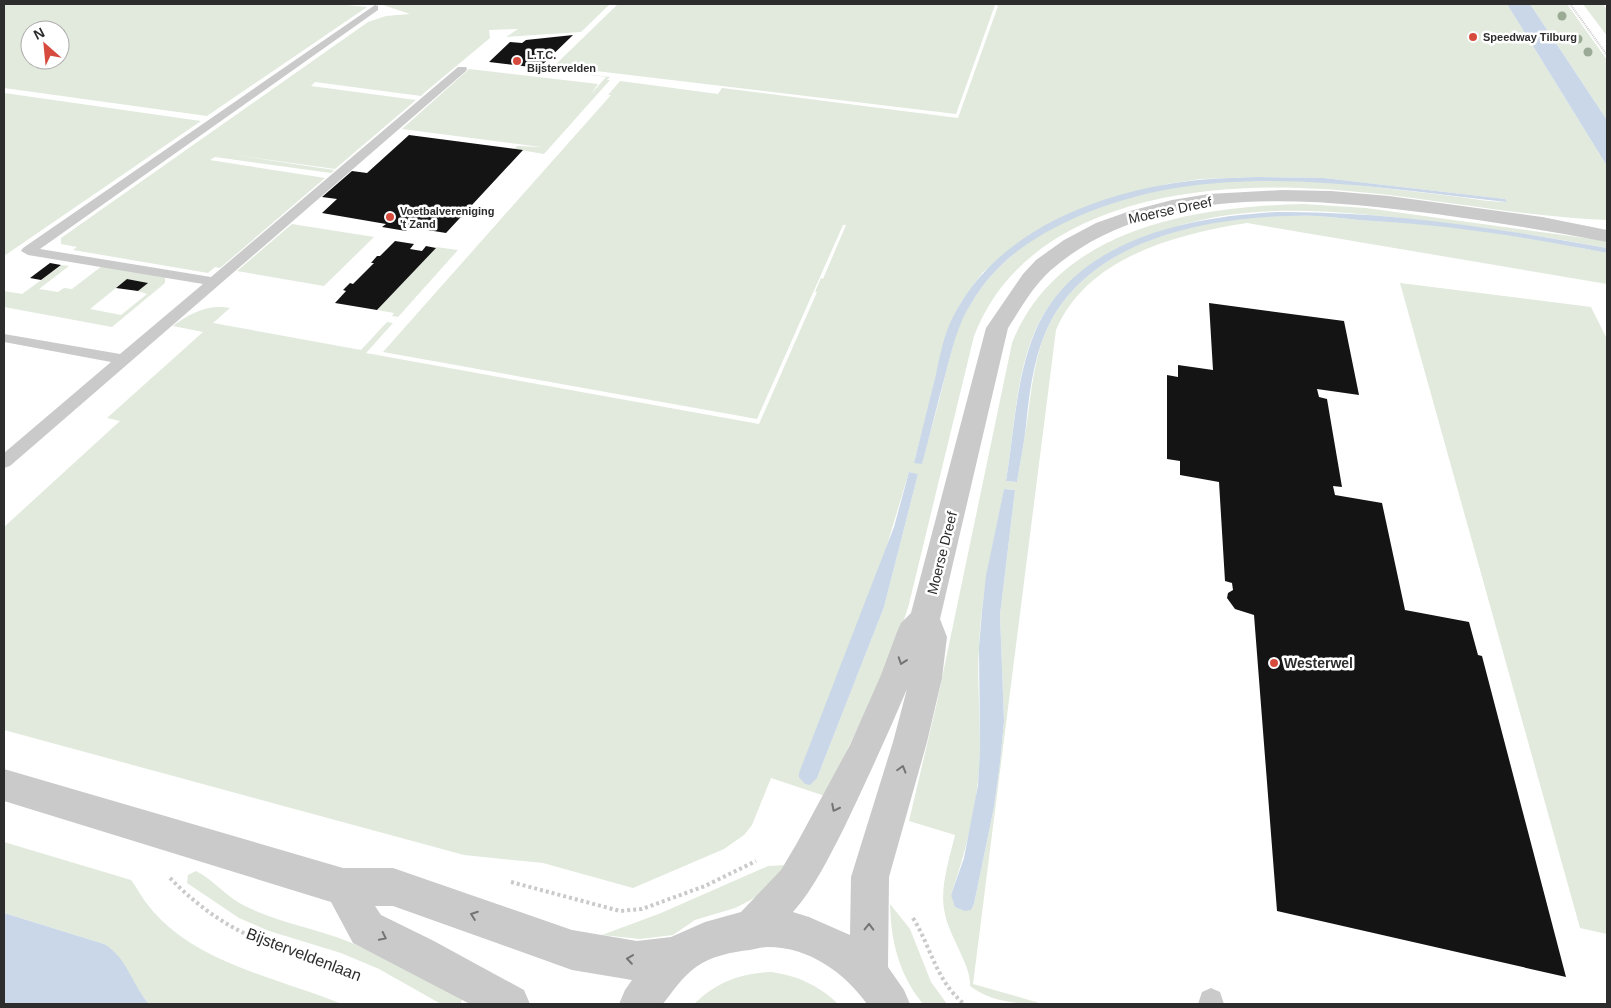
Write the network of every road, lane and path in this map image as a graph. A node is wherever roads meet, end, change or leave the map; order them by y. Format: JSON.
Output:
{"nodes":[{"id":1,"x":1570,"y":4,"type":"edge"},
{"id":2,"x":376,"y":8,"type":"dead end"},
{"id":3,"x":1607,"y":55,"type":"edge"},
{"id":4,"x":462,"y":69,"type":"dead end"},
{"id":5,"x":1607,"y":225,"type":"edge"},
{"id":6,"x":1565,"y":226,"type":"junction"},
{"id":7,"x":1607,"y":236,"type":"edge"},
{"id":8,"x":213,"y":281,"type":"junction"},
{"id":9,"x":4,"y":338,"type":"edge"},
{"id":10,"x":122,"y":359,"type":"junction"},
{"id":11,"x":4,"y":462,"type":"edge"},
{"id":12,"x":925,"y":619,"type":"junction"},
{"id":13,"x":4,"y":785,"type":"edge"},
{"id":14,"x":810,"y":856,"type":"junction"},
{"id":15,"x":164,"y":871,"type":"dead end"},
{"id":16,"x":870,"y":877,"type":"junction"},
{"id":17,"x":503,"y":882,"type":"dead end"},
{"id":18,"x":344,"y":887,"type":"junction"},
{"id":19,"x":749,"y":931,"type":"junction"},
{"id":20,"x":678,"y":956,"type":"junction"},
{"id":21,"x":350,"y":969,"type":"dead end"},
{"id":22,"x":879,"y":990,"type":"edge"},
{"id":23,"x":510,"y":1004,"type":"edge"},
{"id":24,"x":639,"y":1004,"type":"edge"},
{"id":25,"x":964,"y":1004,"type":"edge"}],
"edges":[{"from":1,"to":3,"type":"path"},
{"from":2,"to":8,"type":"lane"},
{"from":4,"to":8,"type":"lane"},
{"from":5,"to":6,"type":"street","name":"Moerse Dreef"},
{"from":6,"to":7,"type":"street","name":"Moerse Dreef"},
{"from":6,"to":12,"type":"street","name":"Moerse Dreef"},
{"from":8,"to":10,"type":"lane"},
{"from":9,"to":10,"type":"lane"},
{"from":10,"to":11,"type":"lane"},
{"from":12,"to":14,"type":"street","name":"Moerse Dreef","one_way":true},
{"from":16,"to":12,"type":"street","name":"Moerse Dreef","one_way":true},
{"from":13,"to":18,"type":"street"},
{"from":14,"to":17,"type":"path"},
{"from":14,"to":19,"type":"street","name":"Moerse Dreef"},
{"from":15,"to":21,"type":"path","name":"Bijsterveldenlaan"},
{"from":22,"to":16,"type":"street","name":"Moerse Dreef","one_way":true},
{"from":16,"to":25,"type":"path"},
{"from":20,"to":18,"type":"street","one_way":true},
{"from":18,"to":23,"type":"street","one_way":true},
{"from":19,"to":20,"type":"street"},
{"from":19,"to":22,"type":"street"},
{"from":20,"to":24,"type":"street"}]}
